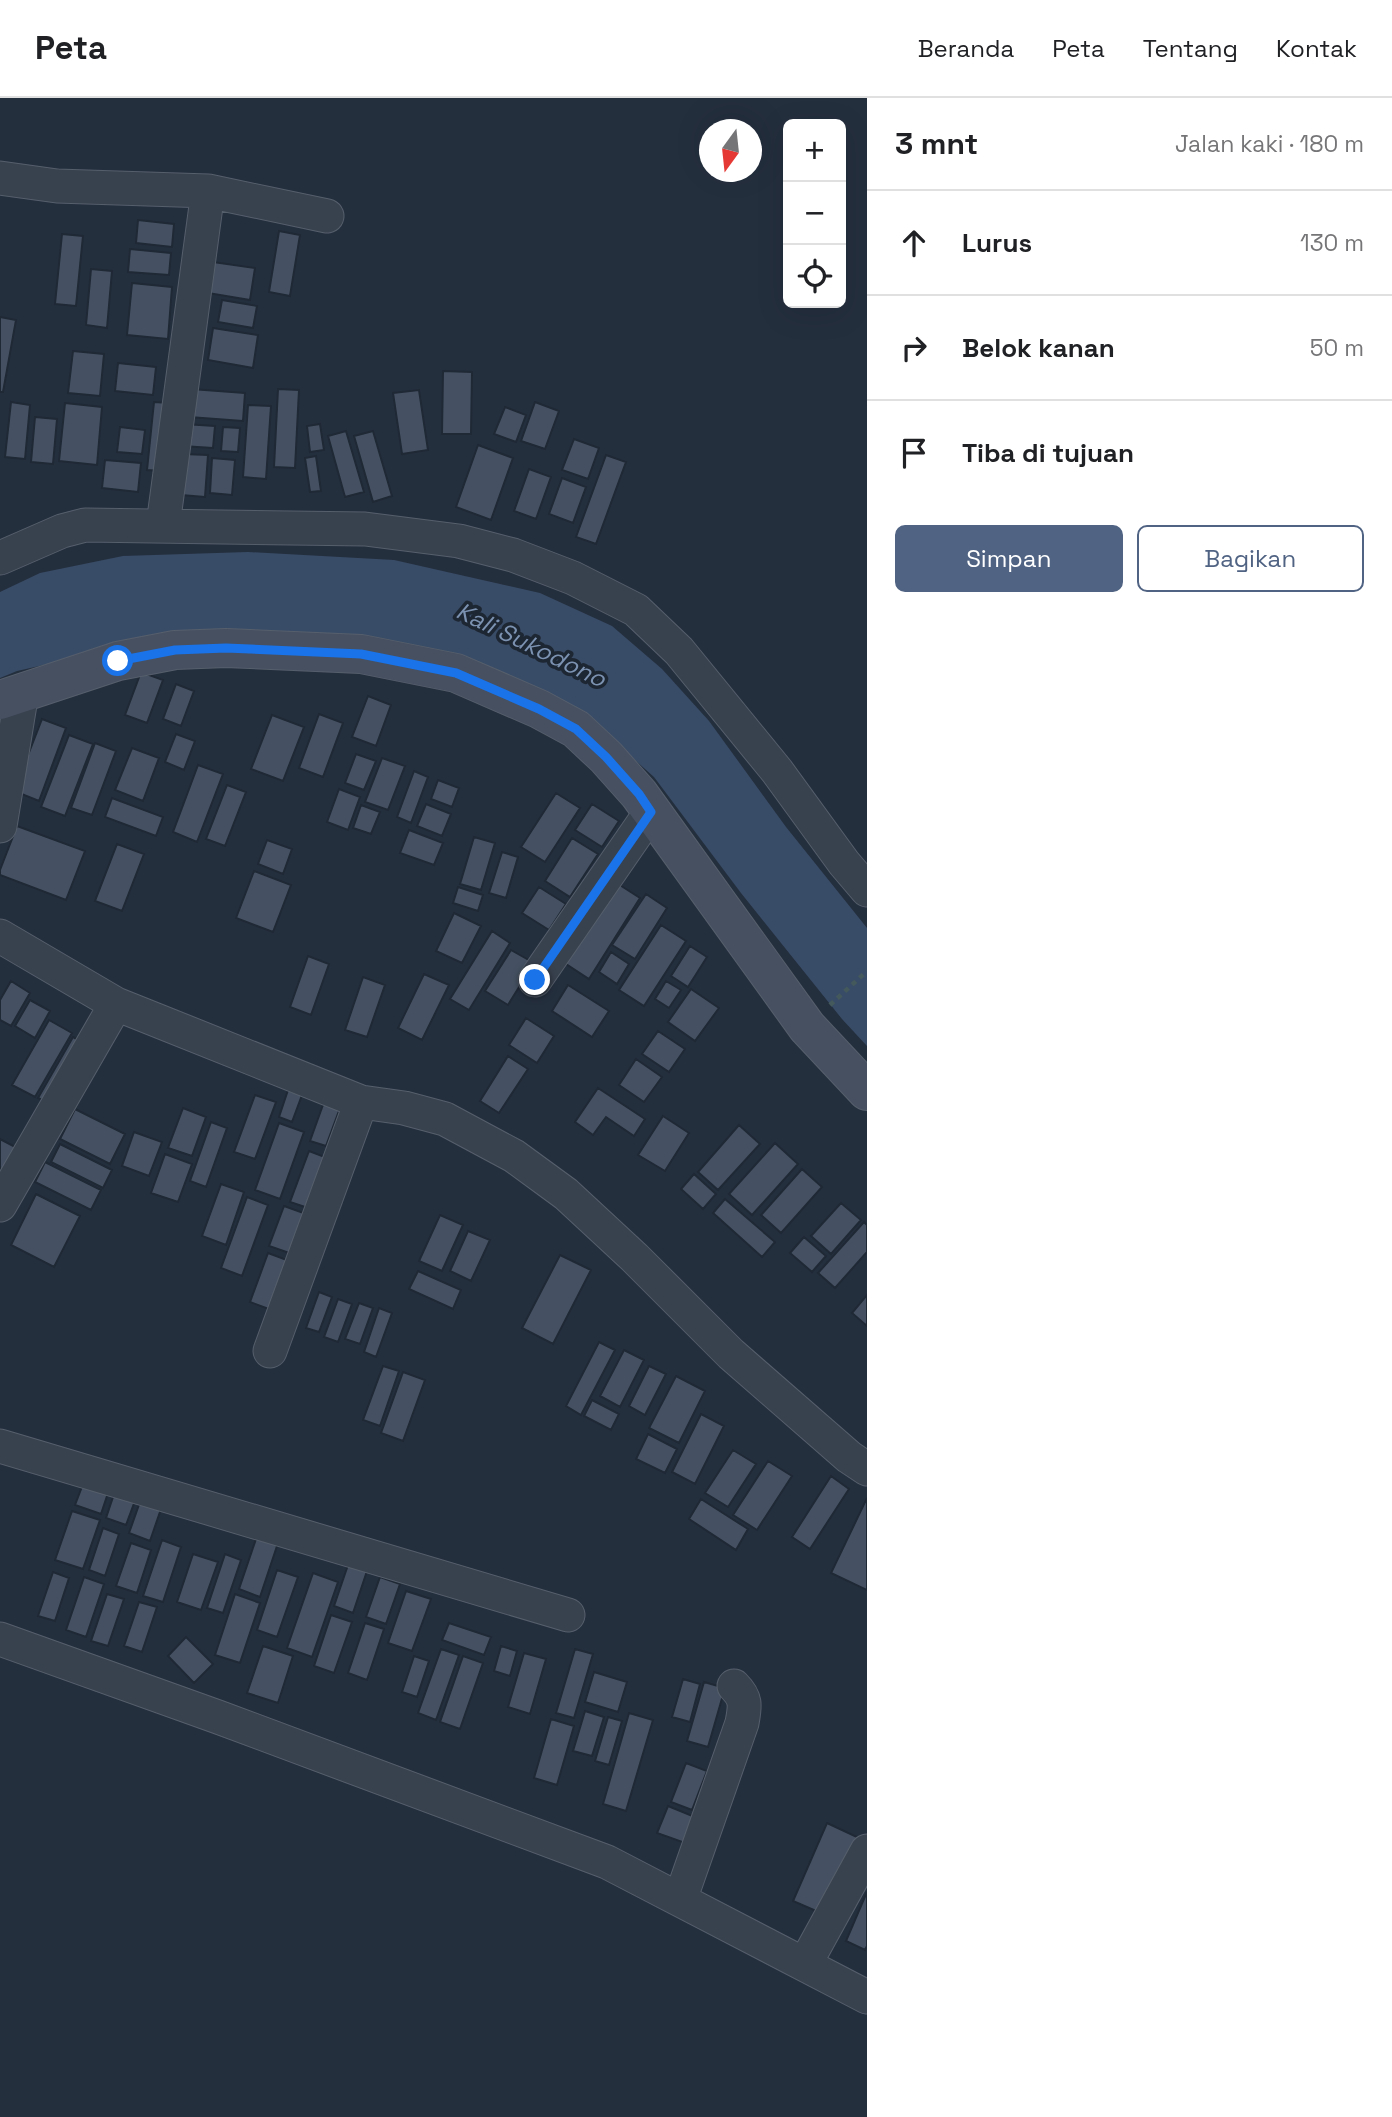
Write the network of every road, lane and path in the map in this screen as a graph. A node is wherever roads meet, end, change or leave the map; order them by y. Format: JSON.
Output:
{"nodes":[{"id":1,"x":0,"y":178,"type":"edge"},
{"id":2,"x":208,"y":191,"type":"junction"},
{"id":3,"x":327,"y":216,"type":"dead end"},
{"id":4,"x":163,"y":525,"type":"junction"},
{"id":5,"x":0,"y":558,"type":"edge"},
{"id":6,"x":11,"y":696,"type":"edge"},
{"id":7,"x":651,"y":812,"type":"junction"},
{"id":8,"x":0,"y":826,"type":"edge"},
{"id":9,"x":867,"y":890,"type":"edge"},
{"id":10,"x":0,"y":936,"type":"edge"},
{"id":11,"x":867,"y":971,"type":"edge"},
{"id":12,"x":535,"y":980,"type":"dead end"},
{"id":13,"x":116,"y":1004,"type":"junction"},
{"id":14,"x":822,"y":1013,"type":"dead end"},
{"id":15,"x":867,"y":1091,"type":"edge"},
{"id":16,"x":361,"y":1102,"type":"junction"},
{"id":17,"x":0,"y":1205,"type":"edge"},
{"id":18,"x":270,"y":1351,"type":"dead end"},
{"id":19,"x":0,"y":1446,"type":"edge"},
{"id":20,"x":867,"y":1469,"type":"edge"},
{"id":21,"x":568,"y":1615,"type":"dead end"},
{"id":22,"x":0,"y":1639,"type":"edge"},
{"id":23,"x":734,"y":1686,"type":"dead end"},
{"id":24,"x":867,"y":1852,"type":"edge"},
{"id":25,"x":680,"y":1900,"type":"junction"},
{"id":26,"x":805,"y":1965,"type":"junction"},
{"id":27,"x":867,"y":1997,"type":"edge"}],
"edges":[{"from":1,"to":2,"type":"street"},
{"from":2,"to":3,"type":"street"},
{"from":2,"to":4,"type":"street"},
{"from":4,"to":5,"type":"street"},
{"from":4,"to":9,"type":"street"},
{"from":6,"to":7,"type":"main road"},
{"from":6,"to":8,"type":"street"},
{"from":7,"to":12,"type":"street"},
{"from":7,"to":15,"type":"main road"},
{"from":10,"to":13,"type":"street"},
{"from":11,"to":14,"type":"path"},
{"from":13,"to":16,"type":"street"},
{"from":13,"to":17,"type":"street"},
{"from":16,"to":18,"type":"street"},
{"from":16,"to":20,"type":"street"},
{"from":19,"to":21,"type":"street"},
{"from":22,"to":25,"type":"street"},
{"from":23,"to":25,"type":"street"},
{"from":24,"to":26,"type":"street"},
{"from":25,"to":26,"type":"street"},
{"from":26,"to":27,"type":"street"}]}
